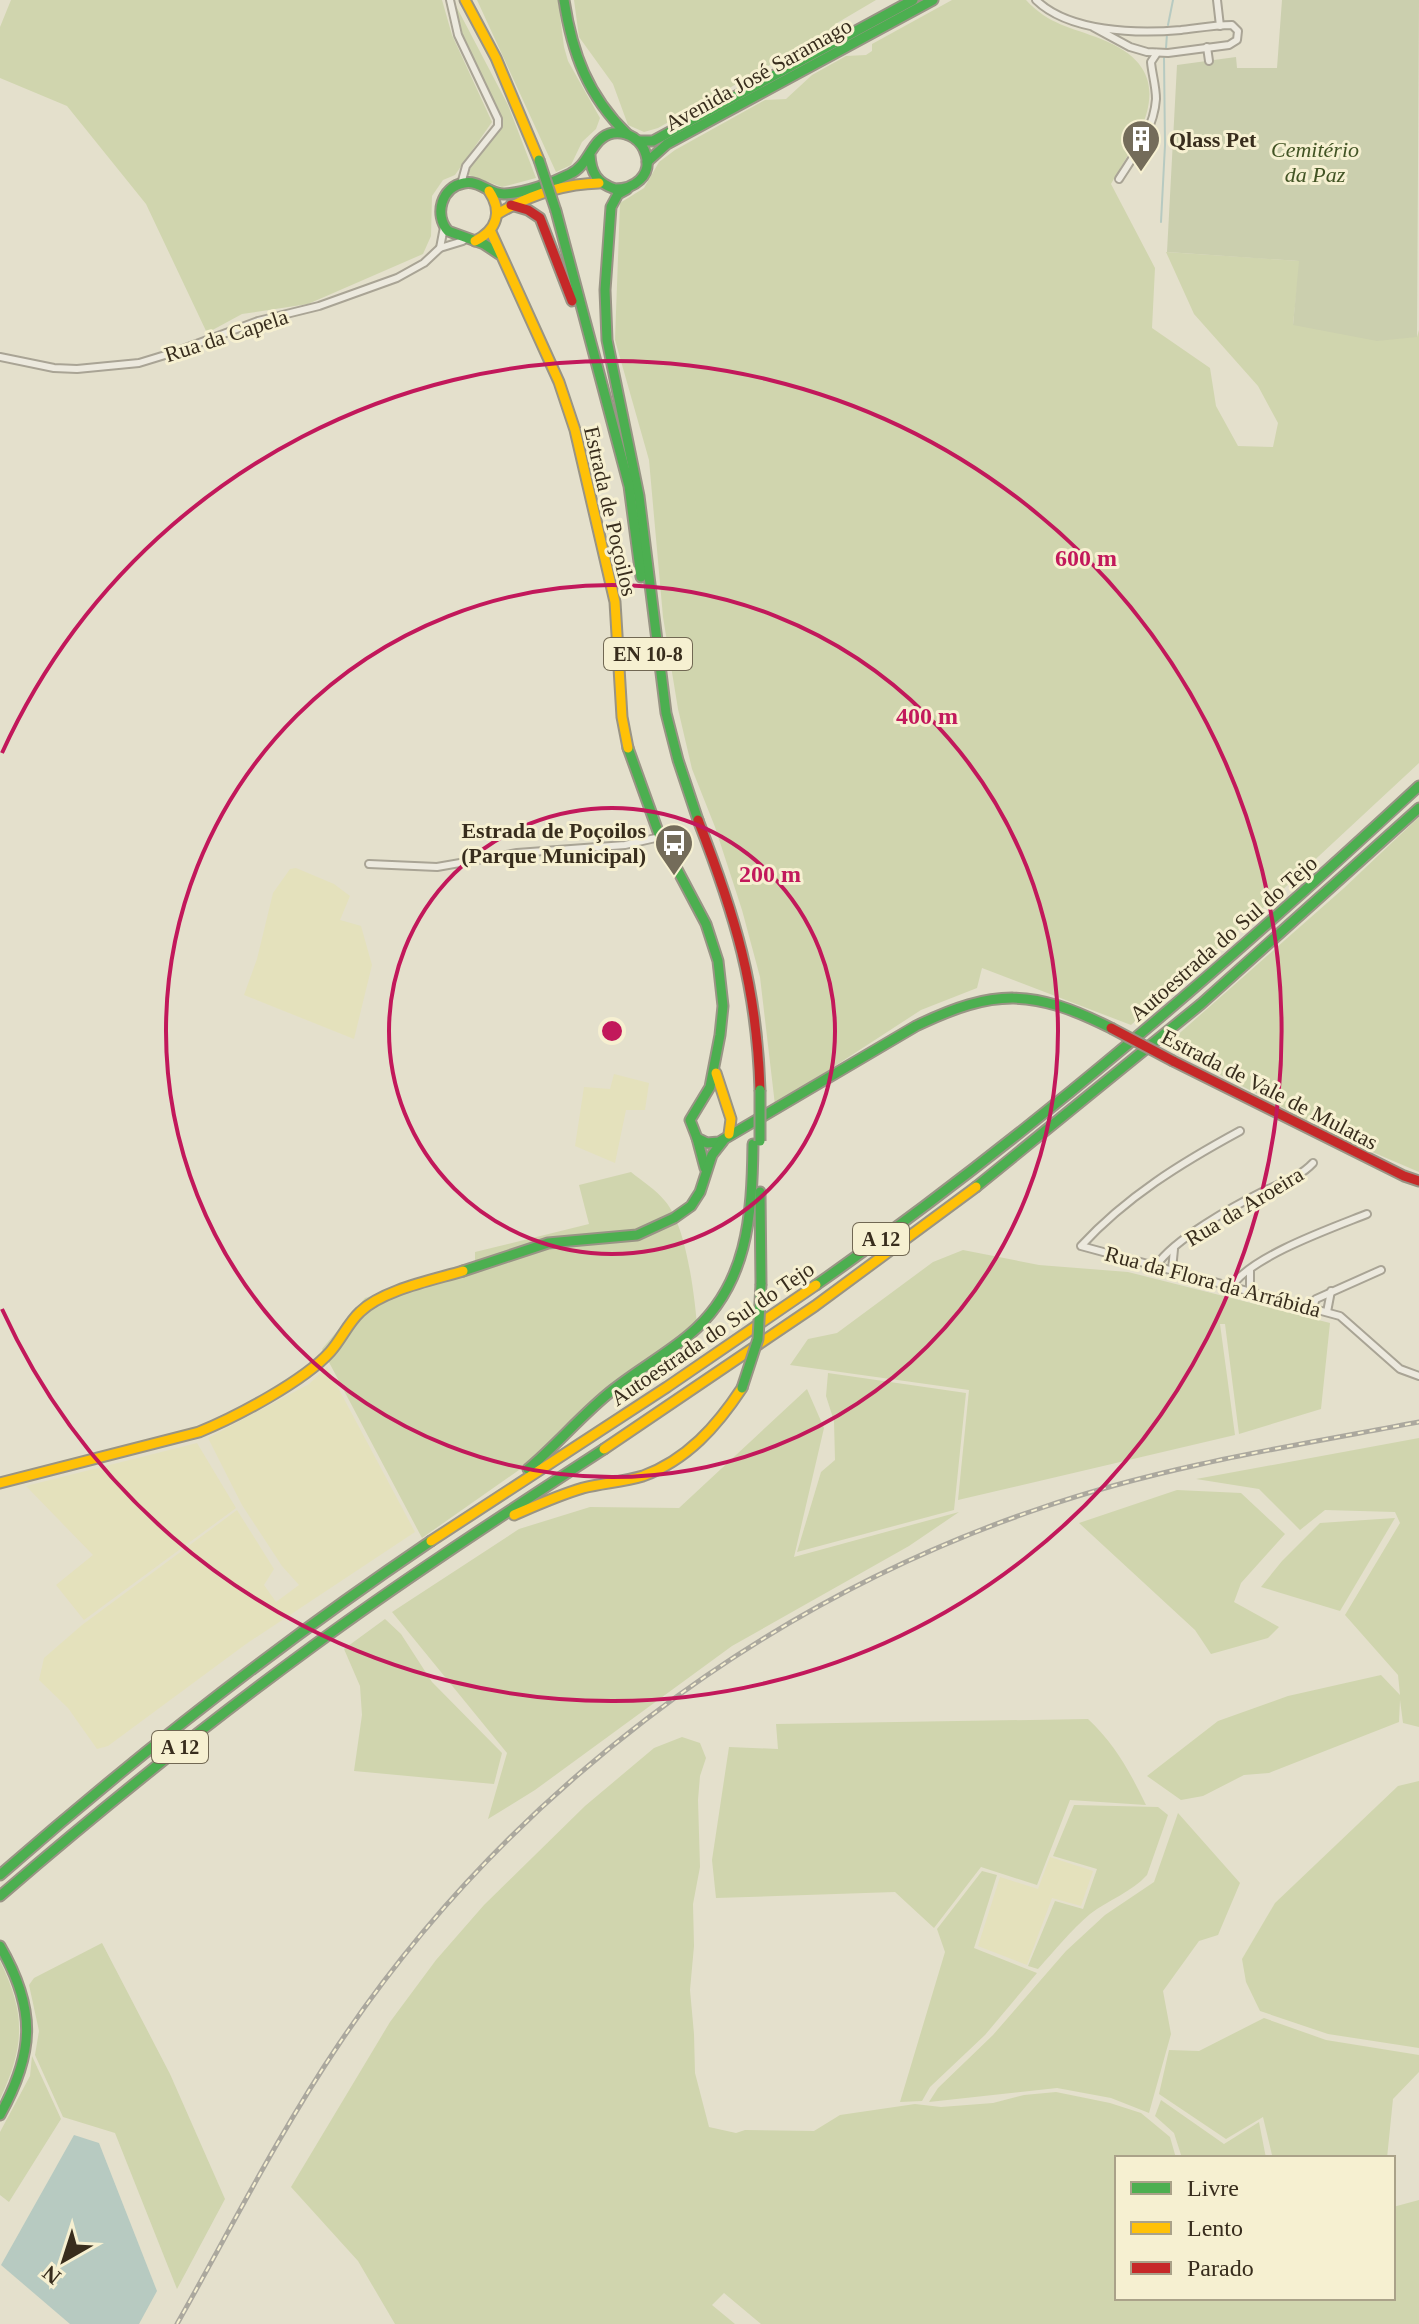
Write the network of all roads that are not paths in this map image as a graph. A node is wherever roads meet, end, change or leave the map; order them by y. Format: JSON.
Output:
{"nodes":[{"id":1,"x":450,"y":0,"type":"edge"},
{"id":2,"x":465,"y":0,"type":"edge"},
{"id":3,"x":564,"y":0,"type":"edge"},
{"id":4,"x":913,"y":0,"type":"edge"},
{"id":5,"x":933,"y":0,"type":"edge"},
{"id":6,"x":1036,"y":0,"type":"edge"},
{"id":7,"x":1217,"y":0,"type":"edge"},
{"id":8,"x":1220,"y":26,"type":"junction"},
{"id":9,"x":1093,"y":27,"type":"junction"},
{"id":10,"x":1178,"y":30,"type":"junction"},
{"id":11,"x":1130,"y":47,"type":"junction"},
{"id":12,"x":1207,"y":47,"type":"junction"},
{"id":13,"x":1180,"y":50,"type":"junction"},
{"id":14,"x":1157,"y":53,"type":"junction"},
{"id":15,"x":1209,"y":61,"type":"dead end"},
{"id":16,"x":1151,"y":68,"type":"junction"},
{"id":17,"x":608,"y":116,"type":"junction"},
{"id":18,"x":627,"y":134,"type":"junction"},
{"id":19,"x":602,"y":138,"type":"junction"},
{"id":20,"x":639,"y":141,"type":"junction"},
{"id":21,"x":590,"y":155,"type":"junction"},
{"id":22,"x":647,"y":162,"type":"junction"},
{"id":23,"x":1119,"y":179,"type":"dead end"},
{"id":24,"x":599,"y":183,"type":"junction"},
{"id":25,"x":461,"y":184,"type":"junction"},
{"id":26,"x":487,"y":189,"type":"junction"},
{"id":27,"x":627,"y":189,"type":"junction"},
{"id":28,"x":511,"y":205,"type":"junction"},
{"id":29,"x":499,"y":213,"type":"junction"},
{"id":30,"x":444,"y":227,"type":"junction"},
{"id":31,"x":491,"y":232,"type":"junction"},
{"id":32,"x":463,"y":241,"type":"junction"},
{"id":33,"x":475,"y":241,"type":"junction"},
{"id":34,"x":440,"y":248,"type":"junction"},
{"id":35,"x":505,"y":259,"type":"junction"},
{"id":36,"x":0,"y":357,"type":"edge"},
{"id":37,"x":614,"y":406,"type":"junction"},
{"id":38,"x":1419,"y":786,"type":"edge"},
{"id":39,"x":1419,"y":808,"type":"edge"},
{"id":40,"x":660,"y":837,"type":"junction"},
{"id":41,"x":369,"y":864,"type":"dead end"},
{"id":42,"x":716,"y":1052,"type":"junction"},
{"id":43,"x":700,"y":1104,"type":"junction"},
{"id":44,"x":730,"y":1112,"type":"junction"},
{"id":45,"x":760,"y":1118,"type":"junction"},
{"id":46,"x":1240,"y":1131,"type":"dead end"},
{"id":47,"x":727,"y":1137,"type":"junction"},
{"id":48,"x":697,"y":1138,"type":"junction"},
{"id":49,"x":756,"y":1142,"type":"junction"},
{"id":50,"x":1313,"y":1163,"type":"dead end"},
{"id":51,"x":705,"y":1180,"type":"junction"},
{"id":52,"x":1419,"y":1181,"type":"edge"},
{"id":53,"x":1367,"y":1214,"type":"dead end"},
{"id":54,"x":1174,"y":1249,"type":"junction"},
{"id":55,"x":1156,"y":1266,"type":"junction"},
{"id":56,"x":1172,"y":1270,"type":"junction"},
{"id":57,"x":1250,"y":1270,"type":"junction"},
{"id":58,"x":1381,"y":1270,"type":"dead end"},
{"id":59,"x":1232,"y":1286,"type":"junction"},
{"id":60,"x":1250,"y":1291,"type":"junction"},
{"id":61,"x":1331,"y":1291,"type":"junction"},
{"id":62,"x":1312,"y":1308,"type":"junction"},
{"id":63,"x":1327,"y":1312,"type":"junction"},
{"id":64,"x":1419,"y":1376,"type":"edge"},
{"id":65,"x":0,"y":1483,"type":"edge"},
{"id":66,"x":486,"y":1528,"type":"junction"},
{"id":67,"x":369,"y":1584,"type":"junction"},
{"id":68,"x":0,"y":1875,"type":"edge"},
{"id":69,"x":0,"y":1896,"type":"edge"},
{"id":70,"x":0,"y":1946,"type":"edge"},
{"id":71,"x":0,"y":2115,"type":"edge"}],
"edges":[{"from":1,"to":25,"type":"street"},
{"from":2,"to":37,"type":"main road","number":"EN 10-8","bridge":true},
{"from":3,"to":17,"type":"main road"},
{"from":4,"to":20,"type":"main road","name":"Avenida José Saramago"},
{"from":5,"to":22,"type":"main road","name":"Avenida José Saramago"},
{"from":6,"to":9,"type":"street"},
{"from":7,"to":8,"type":"street"},
{"from":8,"to":10,"type":"street"},
{"from":8,"to":12,"type":"street"},
{"from":9,"to":10,"type":"street"},
{"from":9,"to":11,"type":"street"},
{"from":10,"to":13,"type":"street"},
{"from":11,"to":14,"type":"street"},
{"from":11,"to":16,"type":"street"},
{"from":12,"to":13,"type":"street"},
{"from":12,"to":15,"type":"street"},
{"from":13,"to":14,"type":"street"},
{"from":14,"to":16,"type":"street"},
{"from":16,"to":23,"type":"street"},
{"from":17,"to":18,"type":"main road"},
{"from":17,"to":19,"type":"main road"},
{"from":18,"to":19,"type":"main road"},
{"from":18,"to":20,"type":"main road"},
{"from":19,"to":21,"type":"main road"},
{"from":20,"to":22,"type":"main road"},
{"from":21,"to":24,"type":"main road"},
{"from":21,"to":26,"type":"main road"},
{"from":22,"to":27,"type":"main road"},
{"from":24,"to":27,"type":"main road"},
{"from":24,"to":28,"type":"main road"},
{"from":25,"to":26,"type":"main road"},
{"from":25,"to":30,"type":"main road"},
{"from":26,"to":29,"type":"main road"},
{"from":27,"to":37,"type":"main road"},
{"from":28,"to":29,"type":"main road"},
{"from":28,"to":37,"type":"main road"},
{"from":29,"to":31,"type":"main road"},
{"from":30,"to":32,"type":"main road"},
{"from":30,"to":34,"type":"street"},
{"from":31,"to":33,"type":"main road"},
{"from":31,"to":35,"type":"main road","name":"Estrada de Poçoilos"},
{"from":32,"to":33,"type":"main road"},
{"from":32,"to":34,"type":"street","name":"Rua da Capela"},
{"from":33,"to":35,"type":"main road"},
{"from":34,"to":36,"type":"street","name":"Rua da Capela"},
{"from":35,"to":40,"type":"main road","name":"Estrada de Poçoilos"},
{"from":37,"to":49,"type":"main road","number":"EN 10-8","bridge":true},
{"from":38,"to":67,"type":"main road","name":"Autoestrada do Sul do Tejo","number":"A 12"},
{"from":39,"to":66,"type":"main road","name":"Autoestrada do Sul do Tejo","number":"A 12"},
{"from":40,"to":41,"type":"street"},
{"from":40,"to":42,"type":"main road","name":"Estrada de Poçoilos"},
{"from":42,"to":43,"type":"main road","name":"Estrada de Poçoilos"},
{"from":42,"to":44,"type":"main road","name":"Estrada de Poçoilos"},
{"from":43,"to":44,"type":"main road"},
{"from":43,"to":48,"type":"main road"},
{"from":44,"to":45,"type":"main road"},
{"from":44,"to":47,"type":"main road"},
{"from":45,"to":47,"type":"main road","name":"Estrada de Vale de Mulatas"},
{"from":45,"to":52,"type":"main road","name":"Estrada de Vale de Mulatas","bridge":true},
{"from":46,"to":55,"type":"street","name":"Rua da Flora da Arrábida"},
{"from":47,"to":48,"type":"main road","name":"Estrada de Vale de Mulatas"},
{"from":47,"to":51,"type":"main road"},
{"from":48,"to":51,"type":"main road"},
{"from":49,"to":66,"type":"main road","bridge":true},
{"from":49,"to":67,"type":"main road"},
{"from":50,"to":54,"type":"street","name":"Rua da Aroeira"},
{"from":51,"to":65,"type":"main road"},
{"from":53,"to":57,"type":"street"},
{"from":54,"to":55,"type":"street","name":"Rua da Aroeira"},
{"from":54,"to":56,"type":"street","name":"Rua da Aroeira"},
{"from":55,"to":56,"type":"street","name":"Rua da Flora da Arrábida"},
{"from":56,"to":59,"type":"street","name":"Rua da Flora da Arrábida"},
{"from":57,"to":59,"type":"street"},
{"from":57,"to":60,"type":"street"},
{"from":58,"to":61,"type":"street"},
{"from":59,"to":60,"type":"street","name":"Rua da Flora da Arrábida"},
{"from":60,"to":62,"type":"street","name":"Rua da Flora da Arrábida"},
{"from":61,"to":62,"type":"street"},
{"from":61,"to":63,"type":"street"},
{"from":62,"to":63,"type":"street","name":"Rua da Flora da Arrábida"},
{"from":63,"to":64,"type":"street","name":"Rua da Flora da Arrábida"},
{"from":66,"to":69,"type":"main road","name":"Autoestrada do Sul do Tejo","number":"A 12"},
{"from":67,"to":68,"type":"main road","name":"Autoestrada do Sul do Tejo","number":"A 12"},
{"from":70,"to":71,"type":"main road"}]}
